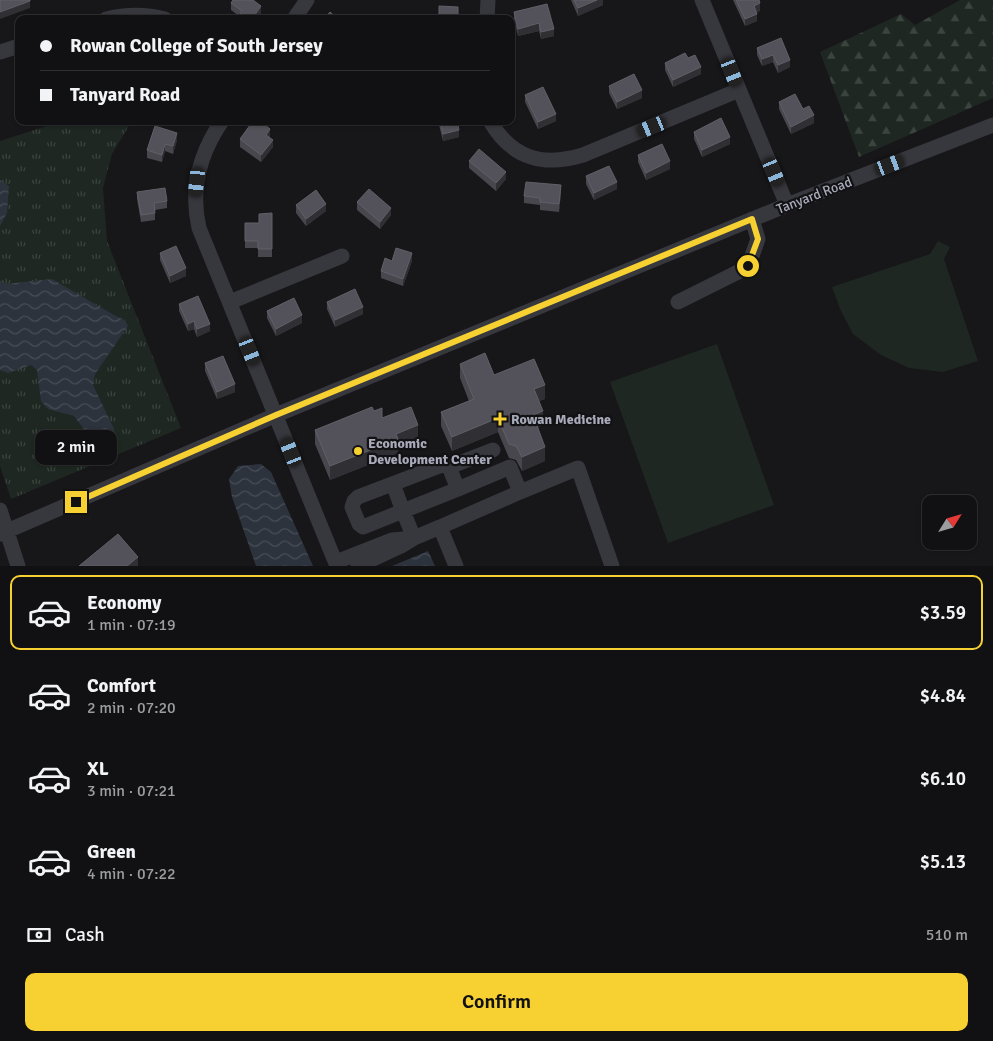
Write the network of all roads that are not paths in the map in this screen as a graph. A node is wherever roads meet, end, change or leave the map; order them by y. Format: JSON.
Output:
{"nodes":[{"id":1,"x":307,"y":0,"type":"edge"},
{"id":2,"x":488,"y":0,"type":"edge"},
{"id":3,"x":702,"y":0,"type":"edge"},
{"id":4,"x":297,"y":15,"type":"edge"},
{"id":5,"x":487,"y":15,"type":"edge"},
{"id":6,"x":15,"y":47,"type":"edge"},
{"id":7,"x":0,"y":52,"type":"edge"},
{"id":8,"x":739,"y":90,"type":"junction"},
{"id":9,"x":220,"y":125,"type":"edge"},
{"id":10,"x":493,"y":125,"type":"edge"},
{"id":11,"x":993,"y":125,"type":"edge"},
{"id":12,"x":787,"y":205,"type":"junction"},
{"id":13,"x":752,"y":219,"type":"junction"},
{"id":14,"x":342,"y":256,"type":"dead end"},
{"id":15,"x":230,"y":302,"type":"junction"},
{"id":16,"x":678,"y":302,"type":"dead end"},
{"id":17,"x":276,"y":415,"type":"junction"},
{"id":18,"x":502,"y":457,"type":"junction"},
{"id":19,"x":449,"y":467,"type":"junction"},
{"id":20,"x":393,"y":484,"type":"junction"},
{"id":21,"x":458,"y":489,"type":"junction"},
{"id":22,"x":520,"y":492,"type":"junction"},
{"id":23,"x":0,"y":510,"type":"edge"},
{"id":24,"x":403,"y":511,"type":"junction"},
{"id":25,"x":440,"y":527,"type":"junction"},
{"id":26,"x":3,"y":533,"type":"edge"},
{"id":27,"x":414,"y":538,"type":"junction"},
{"id":28,"x":337,"y":564,"type":"edge"},
{"id":29,"x":18,"y":566,"type":"edge"},
{"id":30,"x":358,"y":566,"type":"edge"},
{"id":31,"x":456,"y":566,"type":"edge"},
{"id":32,"x":612,"y":566,"type":"edge"}],
"edges":[{"from":1,"to":4,"type":"street"},
{"from":2,"to":5,"type":"street"},
{"from":3,"to":8,"type":"street"},
{"from":6,"to":7,"type":"street"},
{"from":8,"to":10,"type":"street"},
{"from":8,"to":12,"type":"street"},
{"from":9,"to":15,"type":"street"},
{"from":11,"to":12,"type":"street","name":"Tanyard Road"},
{"from":12,"to":13,"type":"street","name":"Tanyard Road"},
{"from":13,"to":16,"type":"street"},
{"from":13,"to":17,"type":"street","name":"Tanyard Road"},
{"from":14,"to":15,"type":"street"},
{"from":15,"to":17,"type":"street"},
{"from":17,"to":26,"type":"street","name":"Tanyard Road"},
{"from":17,"to":28,"type":"street"},
{"from":18,"to":19,"type":"street"},
{"from":18,"to":21,"type":"street"},
{"from":18,"to":22,"type":"street"},
{"from":19,"to":20,"type":"street"},
{"from":19,"to":21,"type":"street"},
{"from":20,"to":24,"type":"street"},
{"from":20,"to":24,"type":"street"},
{"from":21,"to":24,"type":"street"},
{"from":22,"to":25,"type":"street"},
{"from":22,"to":32,"type":"street"},
{"from":23,"to":26,"type":"street"},
{"from":24,"to":27,"type":"street"},
{"from":25,"to":27,"type":"street"},
{"from":25,"to":31,"type":"street"},
{"from":26,"to":29,"type":"street"},
{"from":27,"to":28,"type":"street"},
{"from":27,"to":30,"type":"street"}]}
